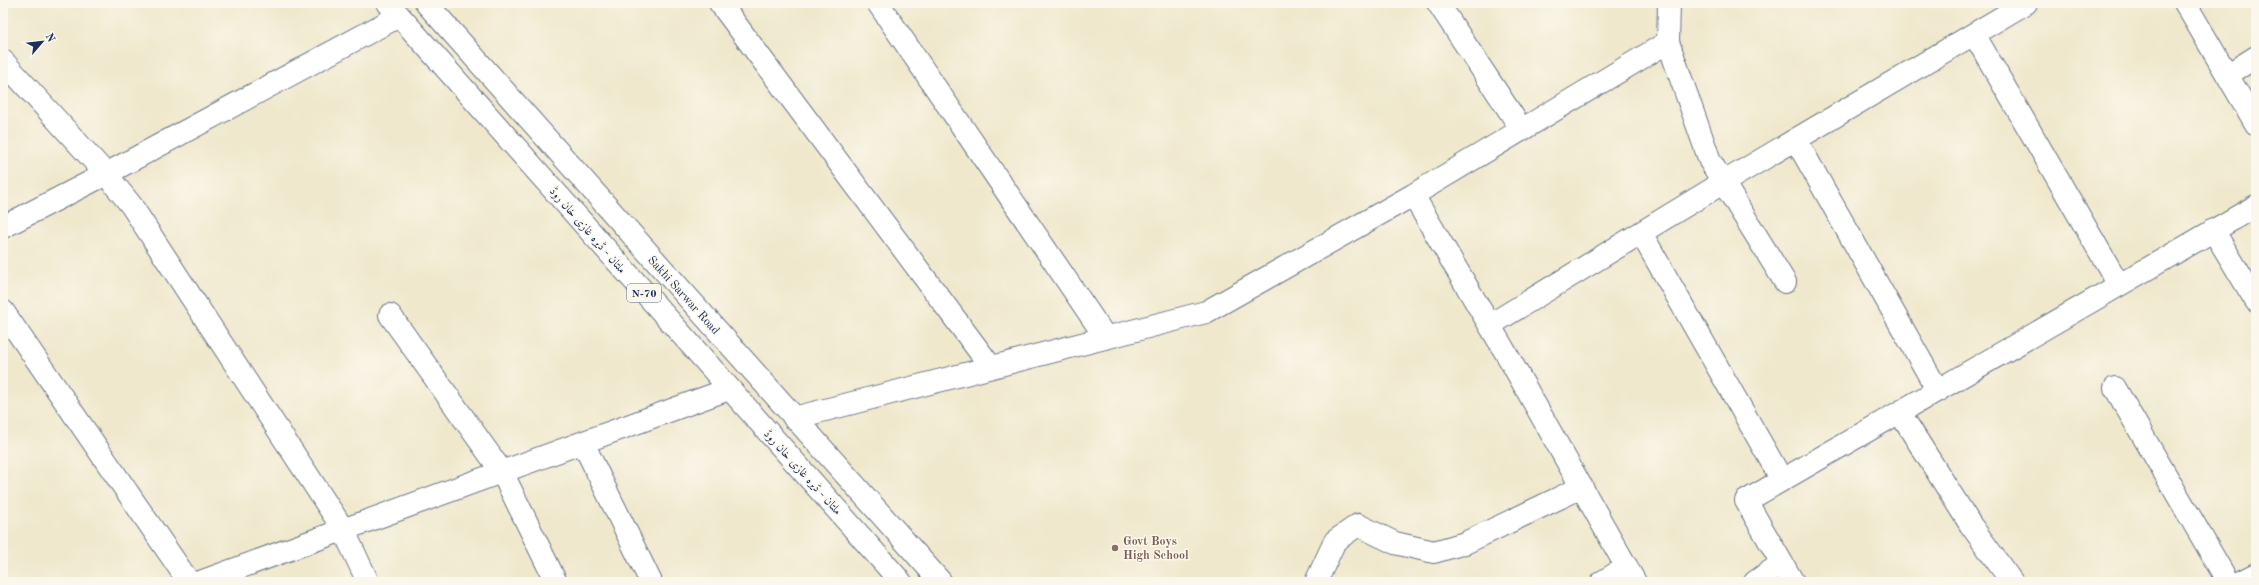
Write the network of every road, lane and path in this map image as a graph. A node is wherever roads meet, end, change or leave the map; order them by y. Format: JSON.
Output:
{"nodes":[{"id":1,"x":720,"y":3,"type":"edge"},
{"id":2,"x":878,"y":3,"type":"edge"},
{"id":3,"x":1438,"y":3,"type":"edge"},
{"id":4,"x":1669,"y":3,"type":"edge"},
{"id":5,"x":2026,"y":3,"type":"edge"},
{"id":6,"x":2185,"y":3,"type":"edge"},
{"id":7,"x":430,"y":4,"type":"edge"},
{"id":8,"x":394,"y":9,"type":"edge"},
{"id":9,"x":1974,"y":34,"type":"junction"},
{"id":10,"x":1668,"y":42,"type":"junction"},
{"id":11,"x":2256,"y":57,"type":"edge"},
{"id":12,"x":3,"y":62,"type":"edge"},
{"id":13,"x":2227,"y":75,"type":"junction"},
{"id":14,"x":2256,"y":124,"type":"edge"},
{"id":15,"x":1522,"y":130,"type":"junction"},
{"id":16,"x":1796,"y":140,"type":"junction"},
{"id":17,"x":106,"y":174,"type":"junction"},
{"id":18,"x":1724,"y":182,"type":"junction"},
{"id":19,"x":1413,"y":195,"type":"junction"},
{"id":20,"x":2256,"y":206,"type":"edge"},
{"id":21,"x":3,"y":227,"type":"edge"},
{"id":22,"x":2213,"y":230,"type":"junction"},
{"id":23,"x":1641,"y":233,"type":"junction"},
{"id":24,"x":668,"y":277,"type":"junction"},
{"id":25,"x":1785,"y":282,"type":"dead end"},
{"id":26,"x":2119,"y":286,"type":"junction"},
{"id":27,"x":647,"y":296,"type":"junction"},
{"id":28,"x":2256,"y":301,"type":"edge"},
{"id":29,"x":3,"y":311,"type":"edge"},
{"id":30,"x":390,"y":315,"type":"dead end"},
{"id":31,"x":1490,"y":326,"type":"junction"},
{"id":32,"x":1106,"y":338,"type":"junction"},
{"id":33,"x":991,"y":367,"type":"junction"},
{"id":34,"x":2115,"y":388,"type":"dead end"},
{"id":35,"x":729,"y":389,"type":"junction"},
{"id":36,"x":1938,"y":391,"type":"junction"},
{"id":37,"x":1900,"y":413,"type":"junction"},
{"id":38,"x":794,"y":418,"type":"junction"},
{"id":39,"x":583,"y":443,"type":"junction"},
{"id":40,"x":502,"y":472,"type":"junction"},
{"id":41,"x":1782,"y":480,"type":"junction"},
{"id":42,"x":1582,"y":487,"type":"junction"},
{"id":43,"x":343,"y":529,"type":"junction"},
{"id":44,"x":1782,"y":563,"type":"junction"},
{"id":45,"x":2256,"y":574,"type":"edge"},
{"id":46,"x":1631,"y":575,"type":"edge"},
{"id":47,"x":189,"y":582,"type":"edge"},
{"id":48,"x":200,"y":582,"type":"edge"},
{"id":49,"x":368,"y":582,"type":"edge"},
{"id":50,"x":556,"y":582,"type":"edge"},
{"id":51,"x":651,"y":582,"type":"edge"},
{"id":52,"x":900,"y":582,"type":"edge"},
{"id":53,"x":941,"y":582,"type":"edge"},
{"id":54,"x":1316,"y":582,"type":"edge"},
{"id":55,"x":1602,"y":582,"type":"edge"},
{"id":56,"x":1755,"y":582,"type":"edge"},
{"id":57,"x":1793,"y":582,"type":"edge"},
{"id":58,"x":2012,"y":582,"type":"edge"},
{"id":59,"x":2228,"y":582,"type":"edge"},
{"id":60,"x":2240,"y":582,"type":"edge"}],
"edges":[{"from":1,"to":33,"type":"main road"},
{"from":2,"to":32,"type":"main road"},
{"from":3,"to":15,"type":"main road"},
{"from":4,"to":10,"type":"main road"},
{"from":5,"to":9,"type":"main road"},
{"from":6,"to":13,"type":"main road"},
{"from":7,"to":24,"type":"main road","name":"Sakhi Sarwar Road","number":"N-70"},
{"from":8,"to":17,"type":"main road"},
{"from":8,"to":27,"type":"main road","name":"ملتان - ڈیرہ غازی خان روڈ","number":"N-70"},
{"from":9,"to":16,"type":"main road"},
{"from":9,"to":26,"type":"main road"},
{"from":10,"to":15,"type":"main road"},
{"from":10,"to":18,"type":"main road"},
{"from":11,"to":13,"type":"main road"},
{"from":12,"to":17,"type":"main road"},
{"from":13,"to":14,"type":"main road"},
{"from":15,"to":19,"type":"main road"},
{"from":16,"to":18,"type":"main road"},
{"from":16,"to":36,"type":"main road"},
{"from":17,"to":21,"type":"main road"},
{"from":17,"to":43,"type":"main road"},
{"from":18,"to":23,"type":"main road"},
{"from":18,"to":25,"type":"main road"},
{"from":19,"to":31,"type":"main road"},
{"from":19,"to":32,"type":"main road"},
{"from":20,"to":22,"type":"main road"},
{"from":22,"to":26,"type":"main road"},
{"from":22,"to":28,"type":"main road"},
{"from":23,"to":31,"type":"main road"},
{"from":23,"to":41,"type":"main road"},
{"from":24,"to":27,"type":"main road"},
{"from":24,"to":38,"type":"main road","name":"Sakhi Sarwar Road","number":"N-70"},
{"from":26,"to":36,"type":"main road"},
{"from":27,"to":35,"type":"main road","name":"ملتان - ڈیرہ غازی خان روڈ","number":"N-70"},
{"from":29,"to":47,"type":"main road"},
{"from":30,"to":40,"type":"main road"},
{"from":31,"to":42,"type":"main road"},
{"from":32,"to":33,"type":"main road"},
{"from":33,"to":38,"type":"main road"},
{"from":34,"to":59,"type":"main road"},
{"from":35,"to":39,"type":"main road"},
{"from":35,"to":52,"type":"main road","name":"ملتان - ڈیرہ غازی خان روڈ","number":"N-70"},
{"from":36,"to":37,"type":"main road"},
{"from":37,"to":41,"type":"main road"},
{"from":37,"to":58,"type":"main road"},
{"from":38,"to":53,"type":"main road","name":"Sakhi Sarwar Road","number":"N-70"},
{"from":39,"to":40,"type":"main road"},
{"from":39,"to":51,"type":"main road"},
{"from":40,"to":43,"type":"main road"},
{"from":40,"to":50,"type":"main road"},
{"from":41,"to":44,"type":"main road"},
{"from":42,"to":46,"type":"main road"},
{"from":42,"to":54,"type":"main road"},
{"from":43,"to":48,"type":"main road"},
{"from":43,"to":49,"type":"main road"},
{"from":44,"to":56,"type":"main road"},
{"from":44,"to":57,"type":"main road"},
{"from":45,"to":60,"type":"main road"},
{"from":46,"to":55,"type":"main road"}]}
